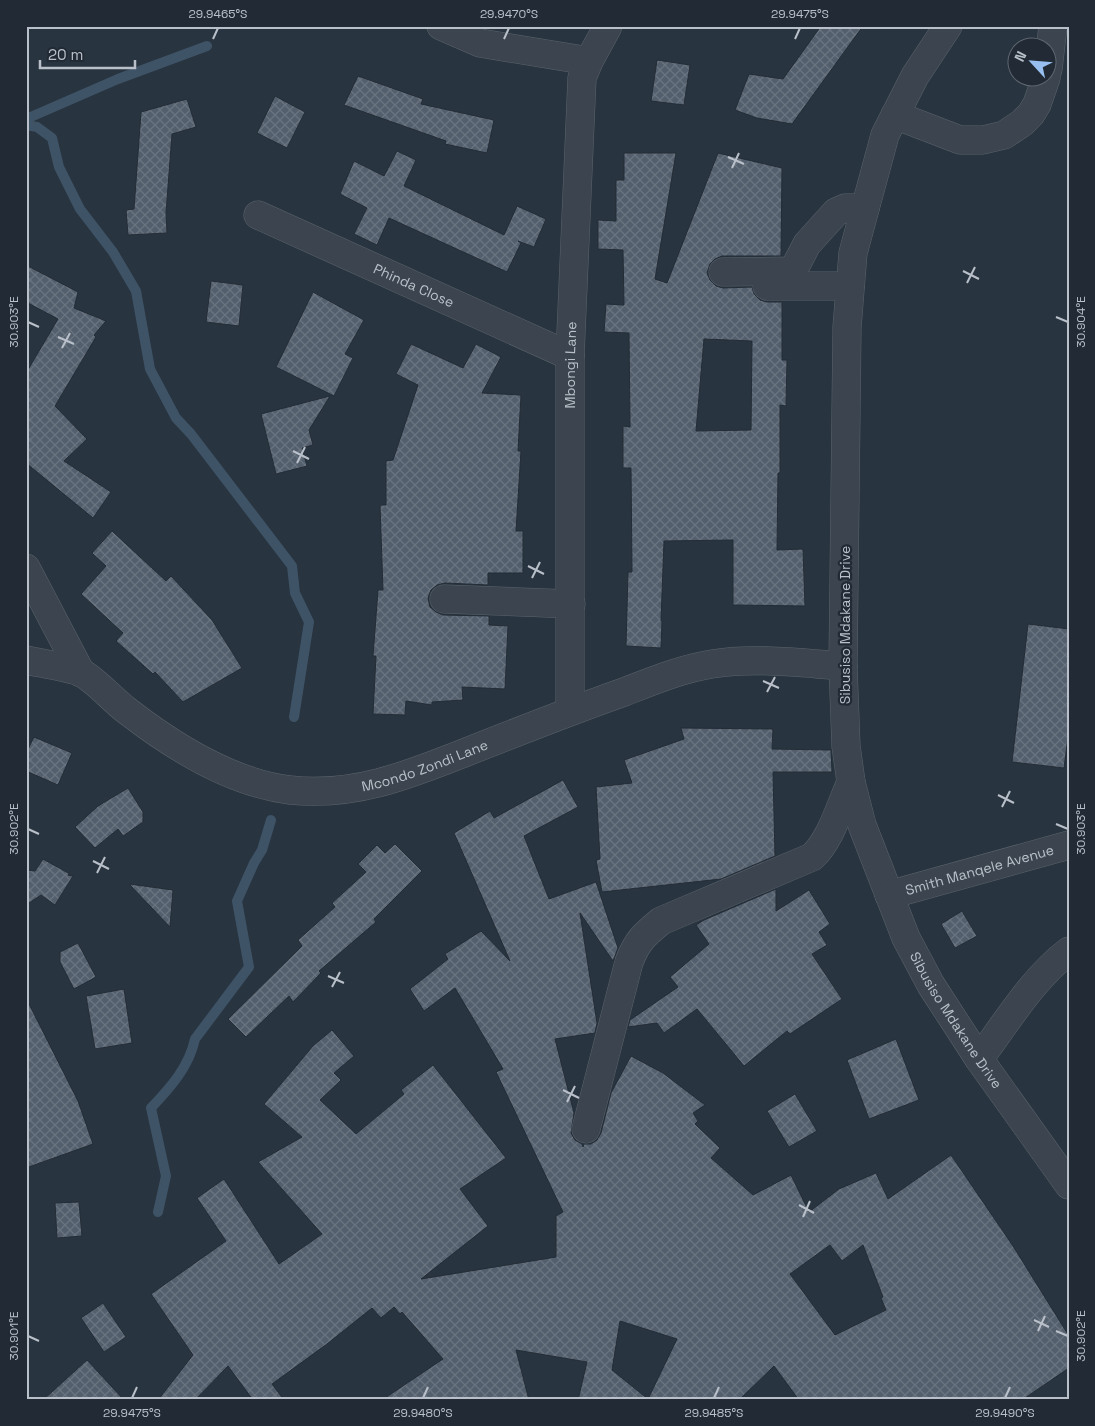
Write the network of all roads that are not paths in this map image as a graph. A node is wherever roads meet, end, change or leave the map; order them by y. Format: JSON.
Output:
{"nodes":[{"id":1,"x":441,"y":26,"type":"edge"},
{"id":2,"x":608,"y":26,"type":"edge"},
{"id":3,"x":948,"y":26,"type":"edge"},
{"id":4,"x":589,"y":61,"type":"junction"},
{"id":5,"x":1043,"y":88,"type":"edge"},
{"id":6,"x":895,"y":116,"type":"junction"},
{"id":7,"x":865,"y":208,"type":"junction"},
{"id":8,"x":258,"y":215,"type":"dead end"},
{"id":9,"x":850,"y":286,"type":"junction"},
{"id":10,"x":570,"y":356,"type":"junction"},
{"id":11,"x":26,"y":568,"type":"edge"},
{"id":12,"x":444,"y":599,"type":"dead end"},
{"id":13,"x":570,"y":604,"type":"junction"},
{"id":14,"x":26,"y":660,"type":"edge"},
{"id":15,"x":843,"y":666,"type":"junction"},
{"id":16,"x":81,"y":673,"type":"junction"},
{"id":17,"x":570,"y":711,"type":"junction"},
{"id":18,"x":851,"y":782,"type":"junction"},
{"id":19,"x":1069,"y":845,"type":"edge"},
{"id":20,"x":889,"y":895,"type":"junction"},
{"id":21,"x":1069,"y":951,"type":"edge"},
{"id":22,"x":979,"y":1059,"type":"junction"},
{"id":23,"x":586,"y":1128,"type":"dead end"},
{"id":24,"x":1069,"y":1185,"type":"edge"}],
"edges":[{"from":1,"to":4,"type":"street"},
{"from":2,"to":4,"type":"street","name":"Mbongi Lane"},
{"from":3,"to":6,"type":"street","name":"Sibusiso Mdakane Drive"},
{"from":4,"to":10,"type":"street","name":"Mbongi Lane"},
{"from":5,"to":6,"type":"street"},
{"from":6,"to":7,"type":"street","name":"Sibusiso Mdakane Drive"},
{"from":7,"to":9,"type":"street","name":"Sibusiso Mdakane Drive"},
{"from":7,"to":9,"type":"street"},
{"from":8,"to":10,"type":"street","name":"Phinda Close"},
{"from":9,"to":15,"type":"street","name":"Sibusiso Mdakane Drive"},
{"from":10,"to":13,"type":"street","name":"Mbongi Lane"},
{"from":11,"to":16,"type":"street"},
{"from":12,"to":13,"type":"street"},
{"from":13,"to":17,"type":"street","name":"Mbongi Lane"},
{"from":14,"to":16,"type":"street","name":"Mcondo Zondi Lane"},
{"from":15,"to":17,"type":"street","name":"Mcondo Zondi Lane"},
{"from":15,"to":18,"type":"street","name":"Sibusiso Mdakane Drive"},
{"from":16,"to":17,"type":"street","name":"Mcondo Zondi Lane"},
{"from":18,"to":20,"type":"street","name":"Sibusiso Mdakane Drive"},
{"from":18,"to":23,"type":"street"},
{"from":19,"to":20,"type":"street","name":"Smith Manqele Avenue"},
{"from":20,"to":22,"type":"street","name":"Sibusiso Mdakane Drive"},
{"from":21,"to":22,"type":"street"},
{"from":22,"to":24,"type":"street","name":"Sibusiso Mdakane Drive"}]}
